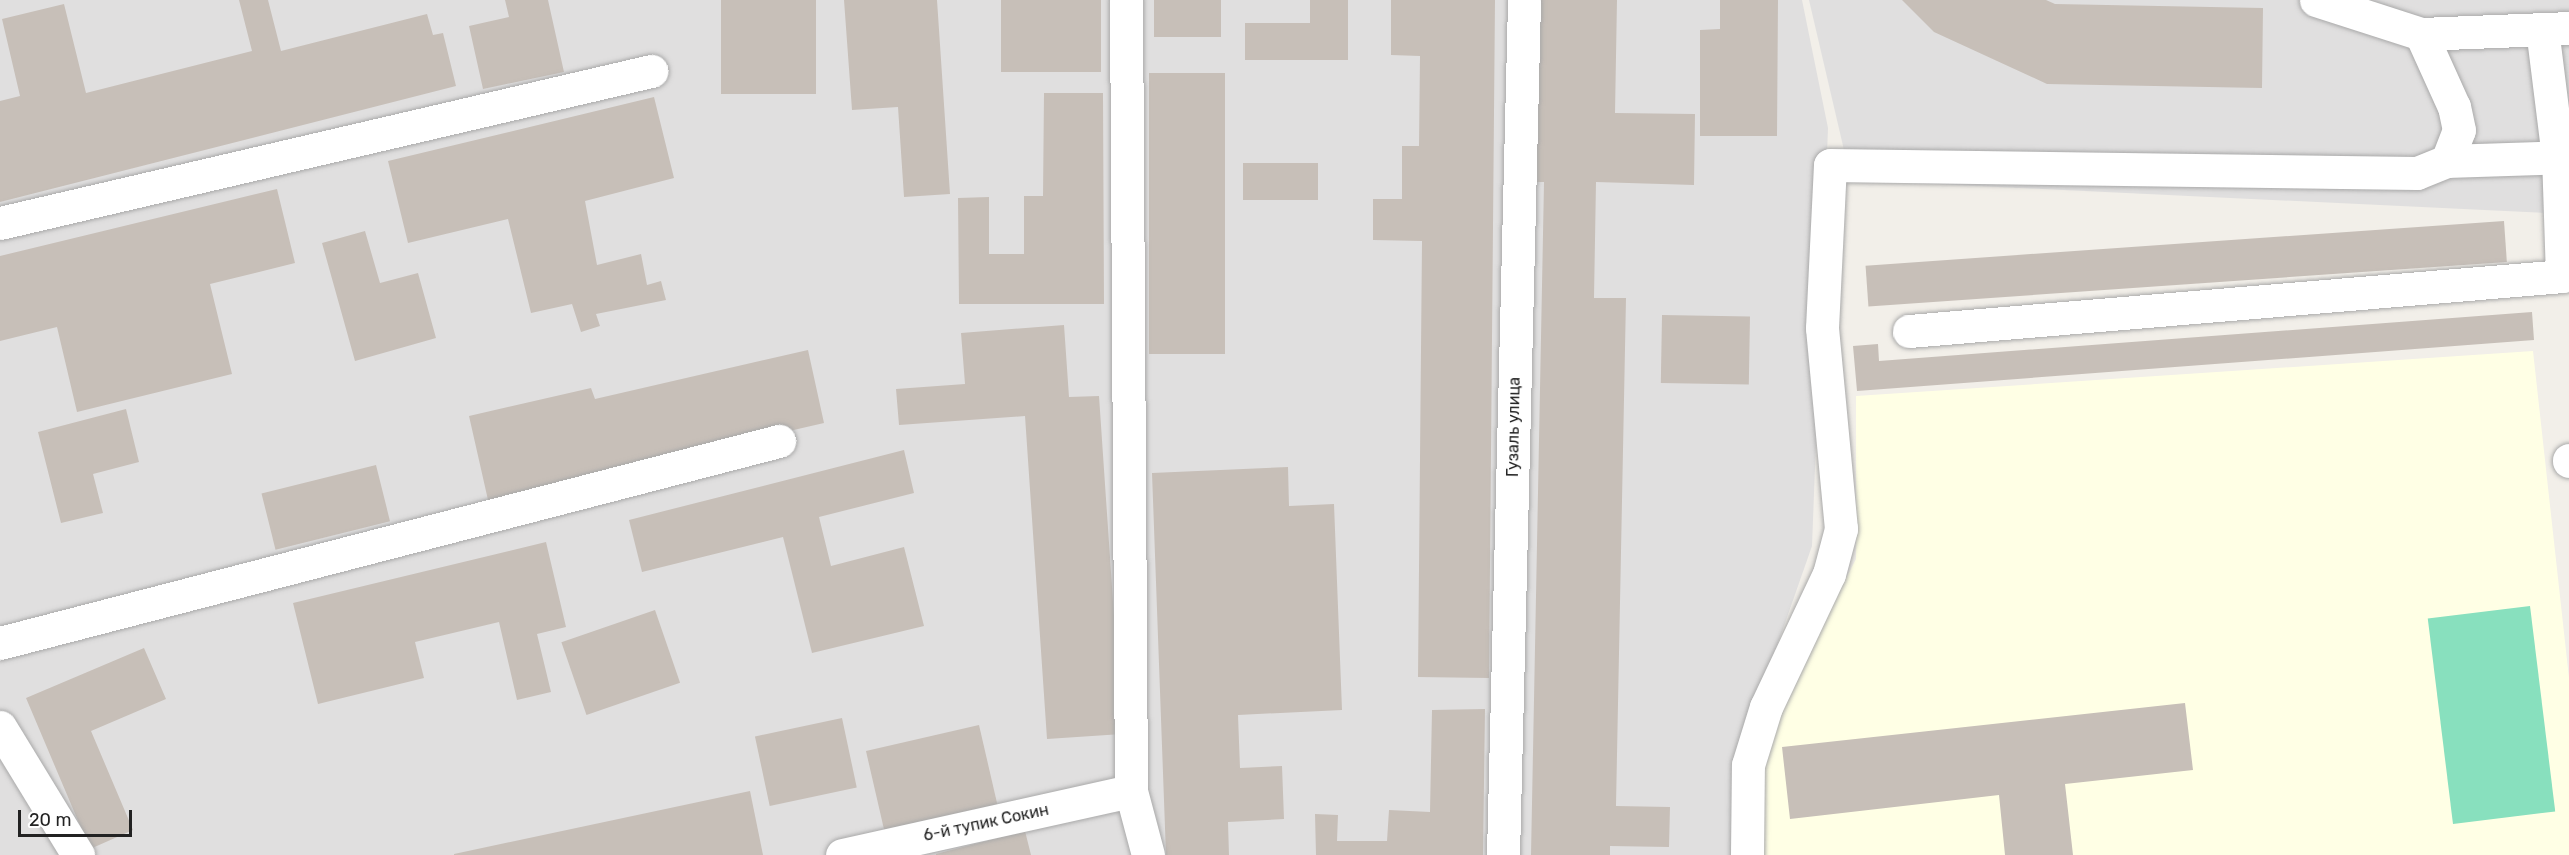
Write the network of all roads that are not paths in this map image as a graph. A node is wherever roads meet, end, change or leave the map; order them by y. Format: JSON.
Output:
{"nodes":[{"id":1,"x":1126,"y":0,"type":"edge"},
{"id":2,"x":1524,"y":0,"type":"edge"},
{"id":3,"x":2316,"y":0,"type":"edge"},
{"id":4,"x":2555,"y":28,"type":"edge"},
{"id":5,"x":2421,"y":34,"type":"junction"},
{"id":6,"x":651,"y":71,"type":"dead end"},
{"id":7,"x":2563,"y":157,"type":"edge"},
{"id":8,"x":2447,"y":161,"type":"junction"},
{"id":9,"x":0,"y":223,"type":"edge"},
{"id":10,"x":1909,"y":331,"type":"dead end"},
{"id":11,"x":779,"y":441,"type":"dead end"},
{"id":12,"x":0,"y":643,"type":"edge"},
{"id":13,"x":0,"y":727,"type":"edge"},
{"id":14,"x":1131,"y":791,"type":"junction"},
{"id":15,"x":78,"y":855,"type":"edge"},
{"id":16,"x":842,"y":855,"type":"edge"},
{"id":17,"x":1148,"y":855,"type":"edge"},
{"id":18,"x":1503,"y":855,"type":"edge"},
{"id":19,"x":1746,"y":855,"type":"edge"}],
"edges":[{"from":1,"to":14,"type":"street"},
{"from":2,"to":18,"type":"street","name":"Гузаль улица"},
{"from":3,"to":5,"type":"street"},
{"from":4,"to":5,"type":"street"},
{"from":4,"to":7,"type":"street"},
{"from":5,"to":8,"type":"street"},
{"from":6,"to":9,"type":"street"},
{"from":7,"to":8,"type":"street"},
{"from":7,"to":10,"type":"street"},
{"from":8,"to":19,"type":"street"},
{"from":11,"to":12,"type":"street"},
{"from":13,"to":15,"type":"street"},
{"from":14,"to":16,"type":"street","name":"6-й тупик Сокин"},
{"from":14,"to":17,"type":"street"}]}
